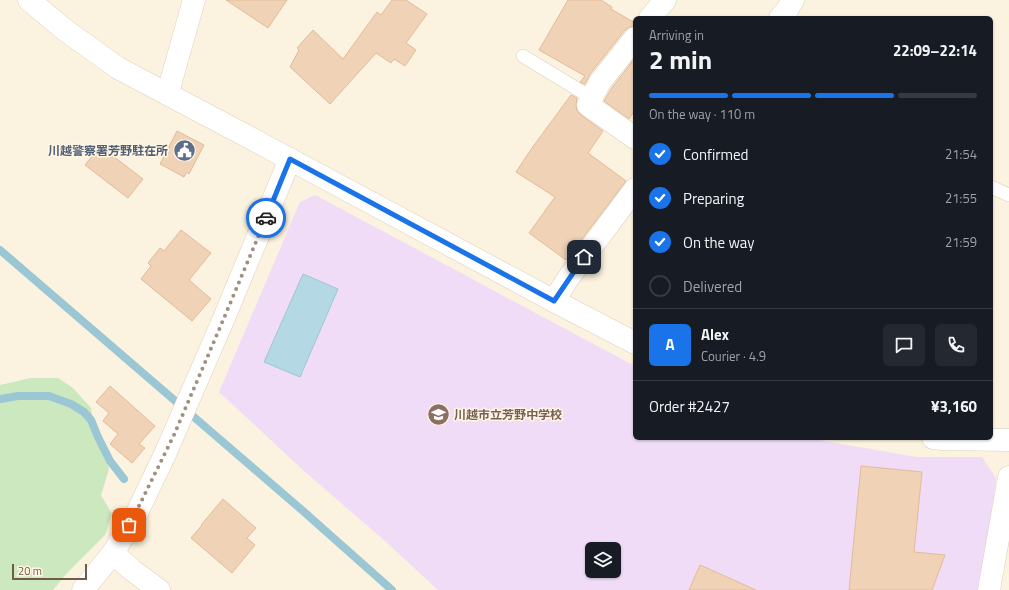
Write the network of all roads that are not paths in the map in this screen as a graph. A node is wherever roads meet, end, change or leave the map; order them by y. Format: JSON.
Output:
{"nodes":[{"id":1,"x":29,"y":0,"type":"edge"},
{"id":2,"x":194,"y":0,"type":"edge"},
{"id":3,"x":665,"y":0,"type":"edge"},
{"id":4,"x":652,"y":16,"type":"edge"},
{"id":5,"x":633,"y":41,"type":"edge"},
{"id":6,"x":523,"y":56,"type":"dead end"},
{"id":7,"x":168,"y":94,"type":"junction"},
{"id":8,"x":592,"y":98,"type":"junction"},
{"id":9,"x":633,"y":137,"type":"edge"},
{"id":10,"x":290,"y":159,"type":"junction"},
{"id":11,"x":993,"y":188,"type":"edge"},
{"id":12,"x":633,"y":192,"type":"edge"},
{"id":13,"x":1009,"y":195,"type":"edge"},
{"id":14,"x":554,"y":301,"type":"junction"},
{"id":15,"x":633,"y":341,"type":"edge"},
{"id":16,"x":993,"y":440,"type":"edge"},
{"id":17,"x":1009,"y":440,"type":"edge"},
{"id":18,"x":1009,"y":477,"type":"edge"},
{"id":19,"x":113,"y":553,"type":"junction"},
{"id":20,"x":83,"y":590,"type":"edge"},
{"id":21,"x":159,"y":590,"type":"edge"},
{"id":22,"x":988,"y":590,"type":"edge"}],
"edges":[{"from":1,"to":7,"type":"street"},
{"from":2,"to":7,"type":"street"},
{"from":3,"to":4,"type":"street"},
{"from":5,"to":8,"type":"street"},
{"from":6,"to":8,"type":"lane"},
{"from":7,"to":10,"type":"street"},
{"from":8,"to":9,"type":"street"},
{"from":10,"to":14,"type":"street"},
{"from":10,"to":19,"type":"street"},
{"from":11,"to":13,"type":"lane"},
{"from":12,"to":14,"type":"street"},
{"from":14,"to":15,"type":"street"},
{"from":16,"to":17,"type":"street"},
{"from":18,"to":22,"type":"street"},
{"from":19,"to":20,"type":"street"},
{"from":19,"to":21,"type":"street"}]}
